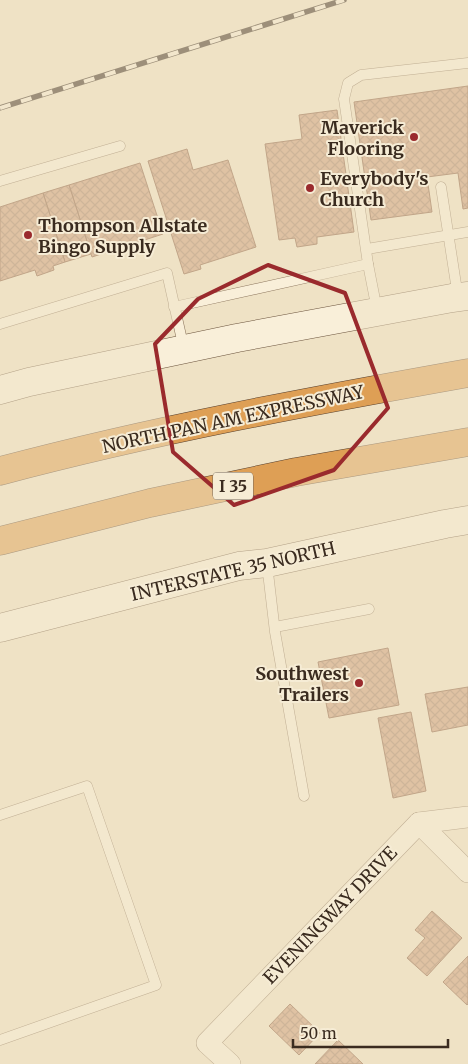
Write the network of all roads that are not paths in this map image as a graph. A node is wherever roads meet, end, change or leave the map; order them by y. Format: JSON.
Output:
{"nodes":[{"id":1,"x":468,"y":62,"type":"edge"},
{"id":2,"x":120,"y":146,"type":"dead end"},
{"id":3,"x":0,"y":181,"type":"edge"},
{"id":4,"x":441,"y":187,"type":"dead end"},
{"id":5,"x":468,"y":232,"type":"edge"},
{"id":6,"x":448,"y":234,"type":"junction"},
{"id":7,"x":367,"y":249,"type":"junction"},
{"id":8,"x":368,"y":264,"type":"junction"},
{"id":9,"x":463,"y":297,"type":"edge"},
{"id":10,"x":174,"y":307,"type":"junction"},
{"id":11,"x":377,"y":312,"type":"junction"},
{"id":12,"x":0,"y":324,"type":"edge"},
{"id":13,"x":184,"y":350,"type":"junction"},
{"id":14,"x":468,"y":373,"type":"edge"},
{"id":15,"x":0,"y":390,"type":"edge"},
{"id":16,"x":468,"y":442,"type":"edge"},
{"id":17,"x":0,"y":472,"type":"edge"},
{"id":18,"x":468,"y":520,"type":"edge"},
{"id":19,"x":0,"y":541,"type":"edge"},
{"id":20,"x":267,"y":563,"type":"junction"},
{"id":21,"x":369,"y":609,"type":"dead end"},
{"id":22,"x":275,"y":627,"type":"junction"},
{"id":23,"x":0,"y":628,"type":"edge"},
{"id":24,"x":304,"y":796,"type":"dead end"},
{"id":25,"x":0,"y":815,"type":"edge"},
{"id":26,"x":468,"y":817,"type":"edge"},
{"id":27,"x":419,"y":823,"type":"junction"},
{"id":28,"x":468,"y":872,"type":"edge"},
{"id":29,"x":0,"y":1040,"type":"edge"},
{"id":30,"x":230,"y":1064,"type":"edge"}],
"edges":[{"from":1,"to":7,"type":"lane"},
{"from":2,"to":3,"type":"lane"},
{"from":4,"to":6,"type":"lane"},
{"from":5,"to":6,"type":"lane"},
{"from":6,"to":7,"type":"lane"},
{"from":6,"to":9,"type":"lane"},
{"from":7,"to":8,"type":"lane"},
{"from":8,"to":10,"type":"lane"},
{"from":8,"to":11,"type":"lane"},
{"from":9,"to":11,"type":"main road"},
{"from":10,"to":12,"type":"lane"},
{"from":10,"to":13,"type":"lane"},
{"from":11,"to":13,"type":"main road"},
{"from":13,"to":15,"type":"main road"},
{"from":14,"to":17,"type":"highway","name":"NORTH PAN AM EXPRESSWAY"},
{"from":16,"to":19,"type":"highway","number":"I 35"},
{"from":18,"to":20,"type":"main road","name":"INTERSTATE 35 NORTH"},
{"from":20,"to":22,"type":"lane"},
{"from":20,"to":23,"type":"main road","name":"INTERSTATE 35 NORTH"},
{"from":21,"to":22,"type":"lane"},
{"from":22,"to":24,"type":"lane"},
{"from":25,"to":29,"type":"lane"},
{"from":26,"to":27,"type":"street"},
{"from":27,"to":28,"type":"street"},
{"from":27,"to":30,"type":"street","name":"EVENINGWAY DRIVE"}]}
